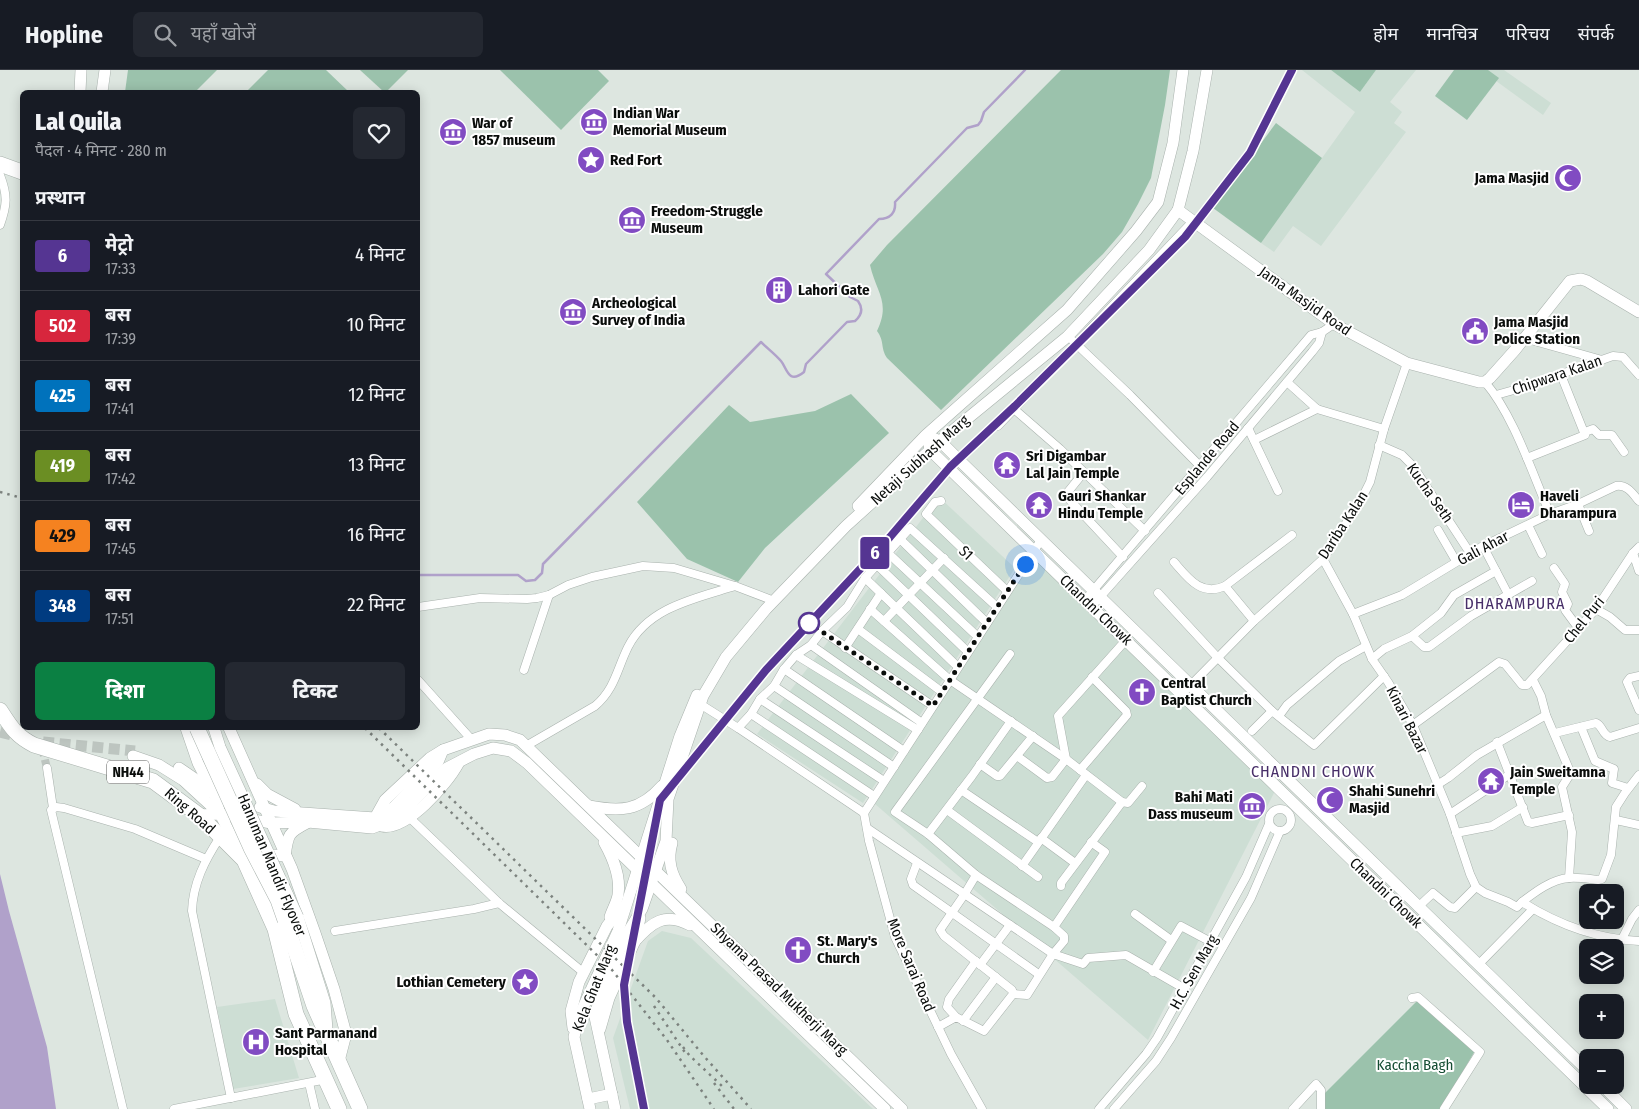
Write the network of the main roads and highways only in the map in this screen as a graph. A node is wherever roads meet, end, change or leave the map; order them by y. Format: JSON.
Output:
{"nodes":[{"id":1,"x":81,"y":70,"type":"edge"},
{"id":2,"x":105,"y":70,"type":"edge"},
{"id":3,"x":113,"y":70,"type":"edge"},
{"id":4,"x":1183,"y":70,"type":"edge"},
{"id":5,"x":1207,"y":70,"type":"edge"},
{"id":6,"x":80,"y":90,"type":"edge"},
{"id":7,"x":102,"y":90,"type":"edge"},
{"id":8,"x":103,"y":90,"type":"edge"},
{"id":9,"x":0,"y":164,"type":"edge"},
{"id":10,"x":20,"y":171,"type":"edge"},
{"id":11,"x":1178,"y":210,"type":"junction"},
{"id":12,"x":1600,"y":290,"type":"junction"},
{"id":13,"x":1639,"y":312,"type":"edge"},
{"id":14,"x":1639,"y":321,"type":"edge"},
{"id":15,"x":926,"y":435,"type":"junction"},
{"id":16,"x":940,"y":441,"type":"junction"},
{"id":17,"x":930,"y":450,"type":"junction"},
{"id":18,"x":0,"y":710,"type":"edge"},
{"id":19,"x":187,"y":730,"type":"edge"},
{"id":20,"x":198,"y":730,"type":"edge"},
{"id":21,"x":215,"y":730,"type":"edge"},
{"id":22,"x":230,"y":730,"type":"edge"},
{"id":23,"x":458,"y":764,"type":"junction"},
{"id":24,"x":252,"y":780,"type":"junction"},
{"id":25,"x":664,"y":782,"type":"junction"},
{"id":26,"x":216,"y":798,"type":"junction"},
{"id":27,"x":668,"y":799,"type":"junction"},
{"id":28,"x":589,"y":806,"type":"junction"},
{"id":29,"x":264,"y":808,"type":"junction"},
{"id":30,"x":300,"y":812,"type":"junction"},
{"id":31,"x":199,"y":814,"type":"junction"},
{"id":32,"x":220,"y":814,"type":"junction"},
{"id":33,"x":308,"y":822,"type":"junction"},
{"id":34,"x":378,"y":822,"type":"junction"},
{"id":35,"x":271,"y":823,"type":"junction"},
{"id":36,"x":599,"y":832,"type":"junction"},
{"id":37,"x":285,"y":856,"type":"junction"},
{"id":38,"x":641,"y":856,"type":"junction"},
{"id":39,"x":244,"y":860,"type":"junction"},
{"id":40,"x":637,"y":869,"type":"junction"},
{"id":41,"x":655,"y":870,"type":"junction"},
{"id":42,"x":651,"y":883,"type":"junction"},
{"id":43,"x":626,"y":902,"type":"junction"},
{"id":44,"x":694,"y":907,"type":"junction"},
{"id":45,"x":642,"y":908,"type":"junction"},
{"id":46,"x":607,"y":926,"type":"junction"},
{"id":47,"x":700,"y":930,"type":"junction"},
{"id":48,"x":635,"y":941,"type":"junction"},
{"id":49,"x":320,"y":1005,"type":"junction"},
{"id":50,"x":574,"y":1037,"type":"junction"},
{"id":51,"x":599,"y":1038,"type":"junction"},
{"id":52,"x":340,"y":1061,"type":"junction"},
{"id":53,"x":1579,"y":1062,"type":"edge"},
{"id":54,"x":612,"y":1094,"type":"junction"},
{"id":55,"x":1611,"y":1094,"type":"edge"},
{"id":56,"x":589,"y":1104,"type":"edge"},
{"id":57,"x":339,"y":1109,"type":"edge"},
{"id":58,"x":360,"y":1109,"type":"edge"},
{"id":59,"x":615,"y":1109,"type":"edge"},
{"id":60,"x":885,"y":1109,"type":"edge"},
{"id":61,"x":902,"y":1109,"type":"edge"},
{"id":62,"x":1608,"y":1109,"type":"edge"},
{"id":63,"x":1626,"y":1109,"type":"edge"}],
"edges":[{"from":1,"to":6,"type":"main road"},
{"from":2,"to":7,"type":"main road"},
{"from":3,"to":8,"type":"main road"},
{"from":4,"to":15,"type":"main road","name":"Netaji Subhash Marg"},
{"from":5,"to":11,"type":"main road","name":"Netaji Subhash Marg"},
{"from":9,"to":10,"type":"highway"},
{"from":11,"to":12,"type":"main road","name":"Jama Masjid Road"},
{"from":11,"to":16,"type":"main road","name":"Netaji Subhash Marg"},
{"from":12,"to":13,"type":"main road"},
{"from":12,"to":14,"type":"main road"},
{"from":15,"to":16,"type":"main road","name":"Chandni Chowk"},
{"from":15,"to":17,"type":"main road"},
{"from":15,"to":25,"type":"main road","name":"Netaji Subhash Marg"},
{"from":16,"to":17,"type":"main road","name":"Netaji Subhash Marg"},
{"from":16,"to":53,"type":"main road","name":"Chandni Chowk"},
{"from":17,"to":27,"type":"main road","name":"Netaji Subhash Marg"},
{"from":17,"to":62,"type":"main road","name":"Chandni Chowk"},
{"from":18,"to":31,"type":"highway","name":"Ring Road","number":"NH44"},
{"from":19,"to":26,"type":"main road"},
{"from":20,"to":49,"type":"highway","name":"Hanuman Mandir Flyover","bridge":true},
{"from":21,"to":49,"type":"main road","name":"Hanuman Mandir Flyover","bridge":true},
{"from":22,"to":24,"type":"main road"},
{"from":23,"to":34,"type":"main road"},
{"from":23,"to":34,"type":"main road"},
{"from":23,"to":36,"type":"main road"},
{"from":24,"to":29,"type":"main road"},
{"from":24,"to":30,"type":"main road"},
{"from":25,"to":28,"type":"main road"},
{"from":25,"to":38,"type":"main road","name":"Netaji Subhash Marg"},
{"from":26,"to":29,"type":"main road"},
{"from":26,"to":32,"type":"main road"},
{"from":26,"to":32,"type":"main road"},
{"from":27,"to":41,"type":"main road","name":"Netaji Subhash Marg"},
{"from":27,"to":44,"type":"main road"},
{"from":28,"to":34,"type":"main road"},
{"from":28,"to":38,"type":"main road"},
{"from":29,"to":30,"type":"main road"},
{"from":29,"to":35,"type":"main road"},
{"from":30,"to":34,"type":"main road"},
{"from":31,"to":32,"type":"main road"},
{"from":31,"to":39,"type":"highway","name":"Ring Road","number":"NH44"},
{"from":32,"to":35,"type":"main road"},
{"from":32,"to":39,"type":"main road"},
{"from":33,"to":34,"type":"main road"},
{"from":33,"to":35,"type":"main road"},
{"from":33,"to":37,"type":"main road"},
{"from":35,"to":37,"type":"main road"},
{"from":36,"to":40,"type":"main road"},
{"from":36,"to":46,"type":"main road"},
{"from":37,"to":39,"type":"main road"},
{"from":37,"to":52,"type":"main road"},
{"from":38,"to":40,"type":"main road","name":"Netaji Subhash Marg"},
{"from":38,"to":41,"type":"main road","name":"Shyama Prasad Mukherji Marg"},
{"from":39,"to":57,"type":"highway"},
{"from":40,"to":42,"type":"main road","name":"Shyama Prasad Mukherji Marg"},
{"from":40,"to":43,"type":"main road","name":"Kela Ghat Marg"},
{"from":41,"to":42,"type":"main road","name":"Netaji Subhash Marg"},
{"from":41,"to":44,"type":"main road","name":"Shyama Prasad Mukherji Marg"},
{"from":42,"to":45,"type":"main road","name":"Kela Ghat Marg"},
{"from":42,"to":47,"type":"main road","name":"Shyama Prasad Mukherji Marg"},
{"from":43,"to":46,"type":"main road"},
{"from":43,"to":50,"type":"main road","name":"Kela Ghat Marg"},
{"from":44,"to":61,"type":"main road","name":"Shyama Prasad Mukherji Marg"},
{"from":45,"to":48,"type":"main road"},
{"from":45,"to":51,"type":"main road","name":"Kela Ghat Marg"},
{"from":46,"to":50,"type":"main road"},
{"from":47,"to":48,"type":"main road"},
{"from":47,"to":60,"type":"main road","name":"Shyama Prasad Mukherji Marg"},
{"from":48,"to":51,"type":"main road"},
{"from":49,"to":52,"type":"highway","name":"Hanuman Mandir Flyover"},
{"from":50,"to":56,"type":"main road","name":"Kela Ghat Marg"},
{"from":51,"to":54,"type":"main road","name":"Kela Ghat Marg"},
{"from":52,"to":58,"type":"highway"},
{"from":54,"to":56,"type":"main road"},
{"from":54,"to":59,"type":"main road","name":"Kela Ghat Marg"},
{"from":55,"to":63,"type":"main road"}]}
